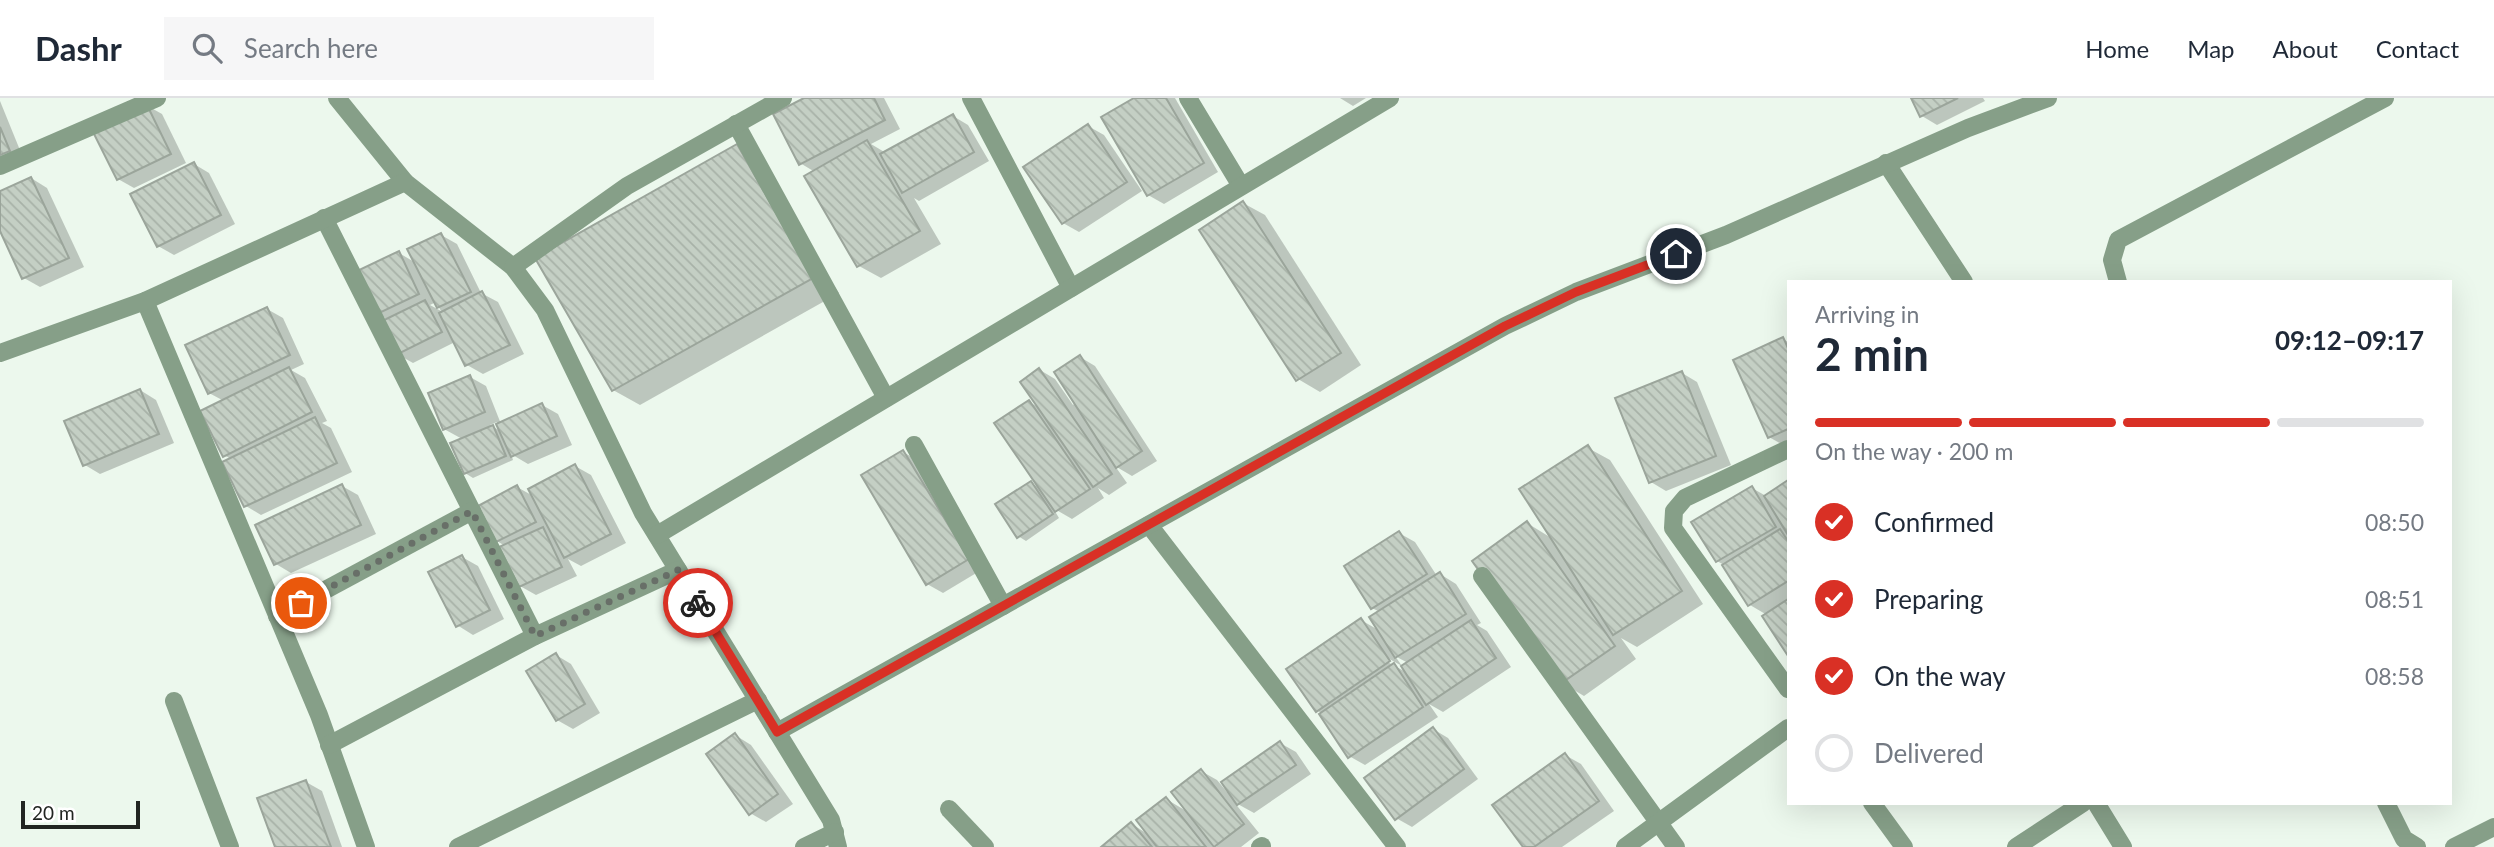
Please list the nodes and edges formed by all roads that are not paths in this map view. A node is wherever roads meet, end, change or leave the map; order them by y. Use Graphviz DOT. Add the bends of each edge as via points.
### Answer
graph roads {
  1 [pos="157,98"];
  2 [pos="337,98"];
  3 [pos="783,98"];
  4 [pos="971,98"];
  5 [pos="1188,98"];
  6 [pos="1390,98"];
  7 [pos="2048,98"];
  8 [pos="2385,98"];
  9 [pos="736,124"];
  10 [pos="1886,163"];
  11 [pos="0,166"];
  12 [pos="405,182"];
  13 [pos="1241,186"];
  14 [pos="324,218"];
  15 [pos="513,267"];
  16 [pos="1963,280"];
  17 [pos="2117,280"];
  18 [pos="1071,288"];
  19 [pos="145,302"];
  20 [pos="0,353"];
  21 [pos="886,398"];
  22 [pos="914,445"];
  23 [pos="1787,449"];
  24 [pos="472,511"];
  25 [pos="1149,525"];
  26 [pos="657,535"];
  27 [pos="678,570"];
  28 [pos="1482,576"];
  29 [pos="1003,606"];
  30 [pos="277,616"];
  31 [pos="535,636"];
  32 [pos="1787,687"];
  33 [pos="758,700"];
  34 [pos="174,701"];
  35 [pos="1787,729"];
  36 [pos="777,732"];
  37 [pos="329,745"];
  38 [pos="1873,805"];
  39 [pos="2080,805"];
  40 [pos="2097,805"];
  41 [pos="2387,805"];
  42 [pos="949,809"];
  43 [pos="1659,822"];
  44 [pos="2494,827"];
  45 [pos="836,840"];
  46 [pos="230,847"];
  47 [pos="366,847"];
  48 [pos="458,847"];
  49 [pos="804,847"];
  50 [pos="985,847"];
  51 [pos="1397,847"];
  52 [pos="1625,847"];
  53 [pos="1675,847"];
  54 [pos="1903,847"];
  55 [pos="2016,847"];
  56 [pos="2123,847"];
  57 [pos="2417,847"];
  58 [pos="2454,847"];
  1 -- 11 [label="street"];
  2 -- 12 [label="street"];
  3 -- 9 [label="street"];
  4 -- 18 [label="street"];
  5 -- 13 [label="street"];
  6 -- 13 [label="street"];
  7 -- 10 [label="street"];
  8 -- 17 [label="street" via="2118,240 2112,260"];
  9 -- 15 [label="street" via="627,186"];
  9 -- 21 [label="street"];
  10 -- 16 [label="street"];
  10 -- 25 [label="street" via="1505,326"];
  12 -- 14 [label="street"];
  12 -- 15 [label="street"];
  13 -- 18 [label="street"];
  14 -- 19 [label="street"];
  14 -- 24 [label="street"];
  15 -- 26 [label="street" via="545,310"];
  18 -- 21 [label="street"];
  19 -- 20 [label="street"];
  19 -- 30 [label="street"];
  21 -- 26 [label="street"];
  22 -- 29 [label="street"];
  23 -- 32 [label="street" via="1685,498 1674,511 1673,528"];
  24 -- 30 [label="street"];
  24 -- 31 [label="street"];
  25 -- 29 [label="street"];
  25 -- 51 [label="street"];
  26 -- 27 [label="street"];
  27 -- 31 [label="street"];
  27 -- 33 [label="street"];
  28 -- 43 [label="street"];
  29 -- 36 [label="street"];
  30 -- 37 [label="street"];
  31 -- 37 [label="street"];
  33 -- 36 [label="street"];
  33 -- 48 [label="street"];
  34 -- 46 [label="street"];
  35 -- 43 [label="street"];
  36 -- 45 [label="street" via="831,820"];
  37 -- 47 [label="street"];
  38 -- 54 [label="street"];
  39 -- 55 [label="street"];
  40 -- 56 [label="street"];
  41 -- 57 [label="street" via="2404,839"];
  42 -- 50 [label="street"];
  43 -- 52 [label="street"];
  43 -- 53 [label="street"];
  44 -- 58 [label="street"];
  45 -- 49 [label="street"];
}
